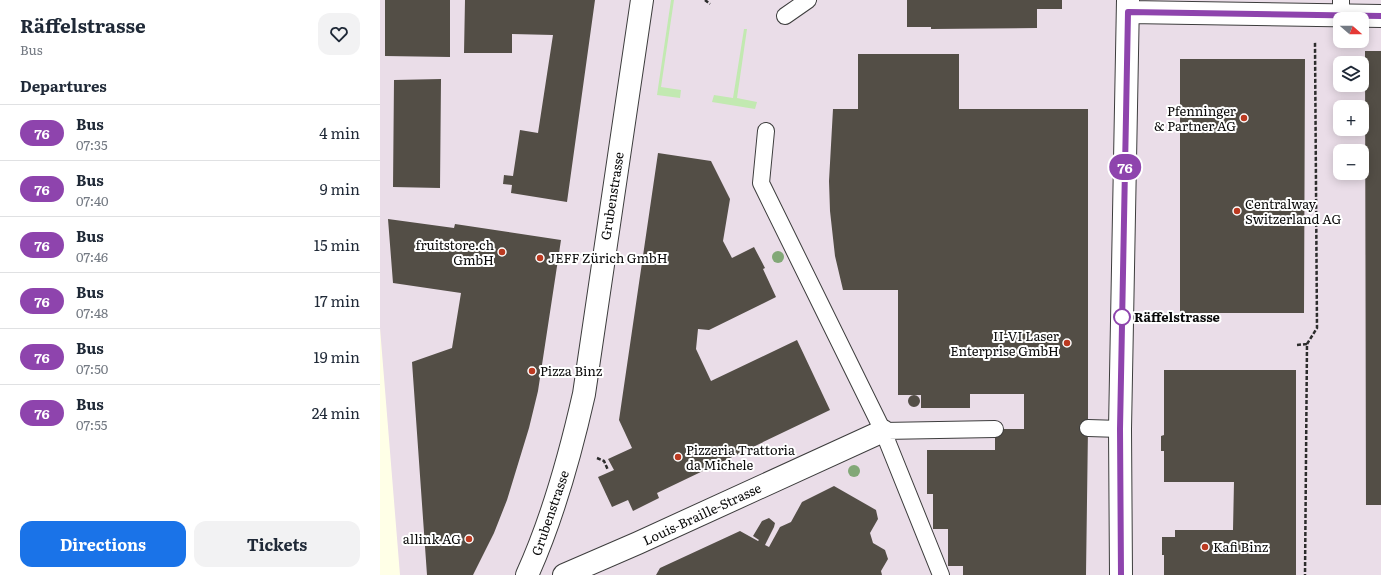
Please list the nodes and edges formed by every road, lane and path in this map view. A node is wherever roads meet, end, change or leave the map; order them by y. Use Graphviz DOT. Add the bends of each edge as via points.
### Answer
graph roads {
  1 [pos="642,0"];
  2 [pos="705,0"];
  3 [pos="808,0"];
  4 [pos="710,4"];
  5 [pos="1128,6"];
  6 [pos="1341,8"];
  7 [pos="785,16"];
  8 [pos="1381,16"];
  9 [pos="1315,42"];
  10 [pos="766,131"];
  11 [pos="1307,344"];
  12 [pos="1297,345"];
  13 [pos="1088,428"];
  14 [pos="995,429"];
  15 [pos="1120,429"];
  16 [pos="883,431"];
  17 [pos="591,456"];
  18 [pos="608,470"];
  19 [pos="529,571"];
  20 [pos="572,573"];
  21 [pos="553,575"];
  22 [pos="941,575"];
  23 [pos="1121,575"];
  24 [pos="1305,575"];
  1 -- 19 [label="street, Grubenstrasse" via="584,394 560,486"];
  2 -- 4 [label="path"];
  3 -- 7 [label="lane"];
  5 -- 6 [label="street"];
  5 -- 15 [label="street"];
  6 -- 8 [label="street"];
  9 -- 11 [label="path" via="1317,328"];
  10 -- 16 [label="lane" via="761,183"];
  11 -- 12 [label="path"];
  11 -- 24 [label="path"];
  13 -- 15 [label="lane"];
  14 -- 16 [label="lane"];
  15 -- 23 [label="street"];
  16 -- 20 [label="street, Louis-Braille-Strasse"];
  16 -- 22 [label="lane"];
  17 -- 18 [label="path" via="604,461"];
  19 -- 21 [label="street"];
}
